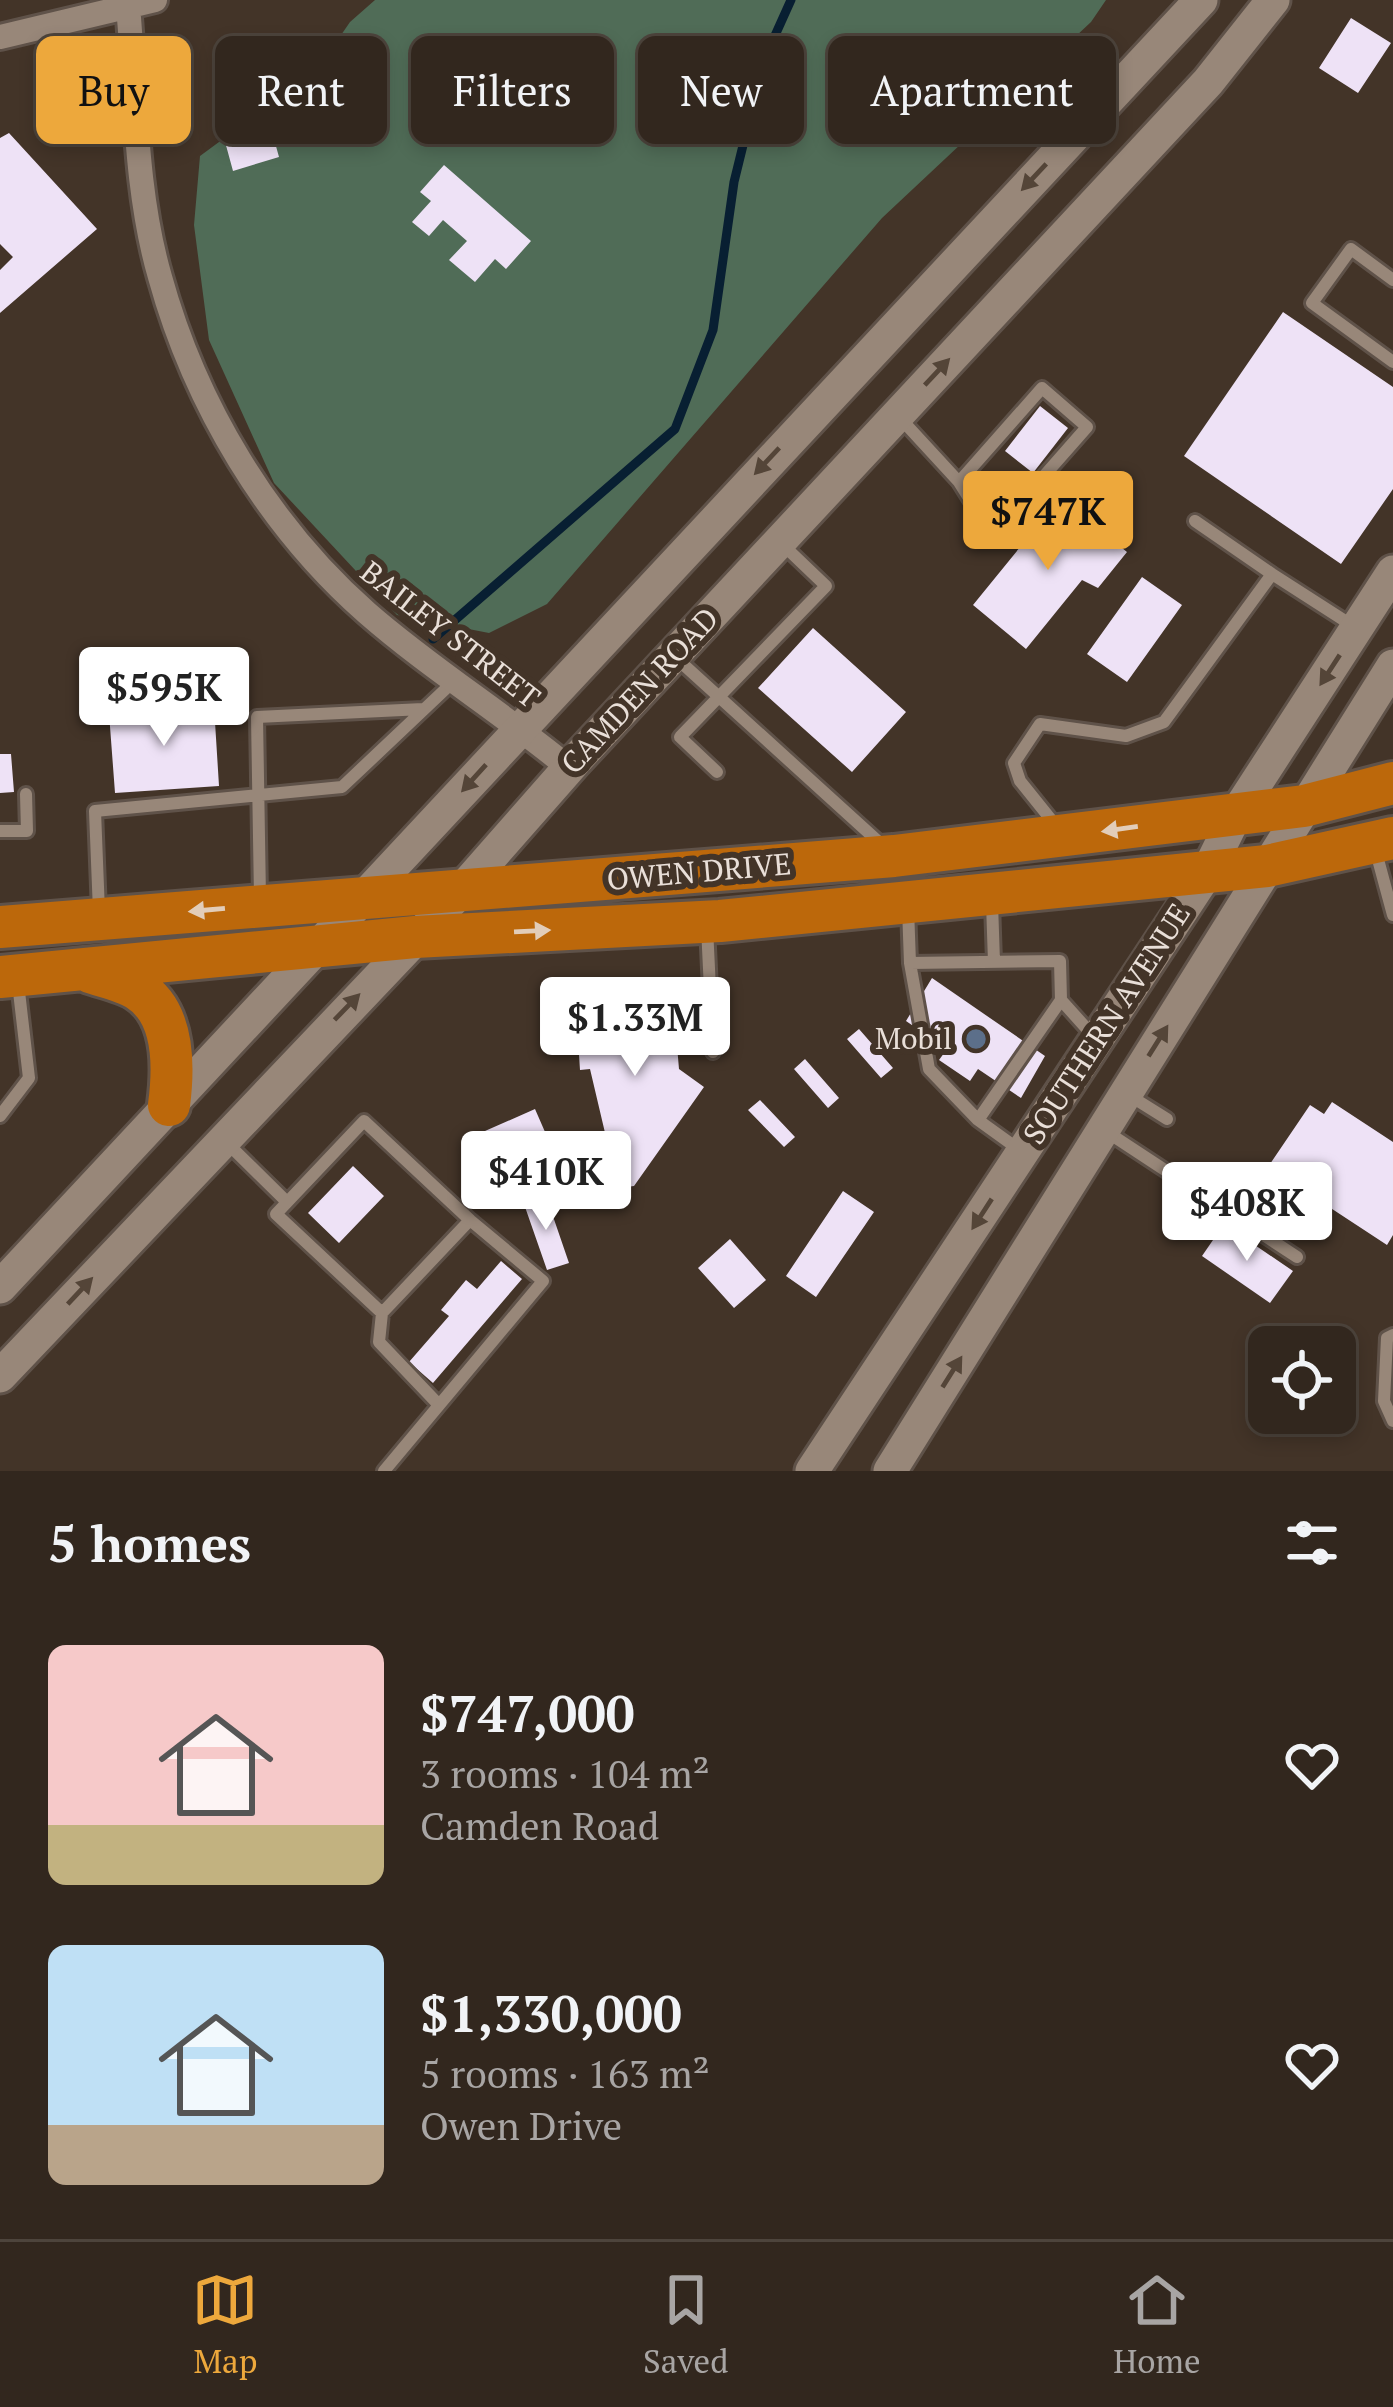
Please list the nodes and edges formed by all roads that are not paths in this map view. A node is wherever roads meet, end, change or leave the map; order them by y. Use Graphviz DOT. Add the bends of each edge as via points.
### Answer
graph roads {
  1 [pos="155,0"];
  2 [pos="1201,0"];
  3 [pos="1273,0"];
  4 [pos="128,6"];
  5 [pos="0,37"];
  6 [pos="1393,280"];
  7 [pos="1393,362"];
  8 [pos="897,415"];
  9 [pos="959,482"];
  10 [pos="1195,521"];
  11 [pos="779,541"];
  12 [pos="1393,572"];
  13 [pos="1271,574"];
  14 [pos="1356,629"];
  15 [pos="673,656"];
  16 [pos="1393,666"];
  17 [pos="454,681"];
  18 [pos="718,697"];
  19 [pos="424,709"];
  20 [pos="520,728"];
  21 [pos="569,767"];
  22 [pos="717,772"];
  23 [pos="1393,783"];
  24 [pos="26,794"];
  25 [pos="258,795"];
  26 [pos="1304,806"];
  27 [pos="1236,814"];
  28 [pos="0,832"];
  29 [pos="1065,837"];
  30 [pos="1383,840"];
  31 [pos="894,856"];
  32 [pos="1267,866"];
  33 [pos="1208,871"];
  34 [pos="992,890"];
  35 [pos="460,892"];
  36 [pos="365,897"];
  37 [pos="908,899"];
  38 [pos="260,905"];
  39 [pos="1393,914"];
  40 [pos="99,919"];
  41 [pos="706,922"];
  42 [pos="0,927"];
  43 [pos="415,937"];
  44 [pos="317,945"];
  45 [pos="994,962"];
  46 [pos="910,963"];
  47 [pos="84,970"];
  48 [pos="9,976"];
  49 [pos="1060,1000"];
  50 [pos="1098,1041"];
  51 [pos="712,1052"];
  52 [pos="1126,1093"];
  53 [pos="169,1105"];
  54 [pos="0,1116"];
  55 [pos="1167,1119"];
  56 [pos="978,1120"];
  57 [pos="1103,1129"];
  58 [pos="223,1139"];
  59 [pos="1023,1152"];
  60 [pos="287,1202"];
  61 [pos="470,1220"];
  62 [pos="1298,1257"];
  63 [pos="0,1287"];
  64 [pos="382,1313"];
  65 [pos="1393,1335"];
  66 [pos="0,1376"];
  67 [pos="440,1405"];
  68 [pos="1393,1421"];
  69 [pos="384,1471"];
  70 [pos="812,1471"];
  71 [pos="890,1471"];
  1 -- 4 [label="street"];
  2 -- 20 [label="street, CAMDEN ROAD, one-way"];
  8 -- 3 [label="street, CAMDEN ROAD, one-way" via="1208,82"];
  4 -- 5 [label="street"];
  4 -- 17 [label="street, BAILEY STREET" via="159,275 227,441 309,553 367,613"];
  6 -- 7 [label="lane" via="1351,249 1312,303"];
  8 -- 9 [label="lane"];
  8 -- 11 [label="street, CAMDEN ROAD"];
  9 -- 9 [label="lane" via="992,535 1088,427 1042,388"];
  10 -- 13 [label="lane"];
  11 -- 15 [label="street, CAMDEN ROAD"];
  11 -- 18 [label="lane" via="826,586"];
  12 -- 14 [label="street, SOUTHERN AVENUE"];
  13 -- 14 [label="lane"];
  13 -- 29 [label="lane" via="1164,722 1126,736 1040,724 1025,741 1014,763 1020,781"];
  14 -- 27 [label="street, SOUTHERN AVENUE, one-way"];
  15 -- 18 [label="lane"];
  15 -- 21 [label="street, CAMDEN ROAD"];
  16 -- 26 [label="street, SOUTHERN AVENUE"];
  17 -- 19 [label="lane"];
  17 -- 20 [label="street, BAILEY STREET"];
  18 -- 22 [label="lane" via="680,737"];
  18 -- 31 [label="lane"];
  19 -- 25 [label="lane" via="342,787"];
  19 -- 25 [label="lane" via="257,717"];
  20 -- 21 [label="street, BAILEY STREET"];
  20 -- 36 [label="street, CAMDEN ROAD, one-way"];
  21 -- 35 [label="street, CAMDEN ROAD"];
  23 -- 26 [label="highway, OWEN DRIVE"];
  24 -- 28 [label="lane" via="27,831"];
  25 -- 38 [label="lane"];
  25 -- 40 [label="lane" via="95,811"];
  26 -- 27 [label="highway, OWEN DRIVE"];
  26 -- 32 [label="street, SOUTHERN AVENUE"];
  27 -- 29 [label="highway, OWEN DRIVE, one-way"];
  27 -- 33 [label="street, SOUTHERN AVENUE"];
  29 -- 31 [label="highway, OWEN DRIVE"];
  30 -- 32 [label="highway, OWEN DRIVE"];
  30 -- 39 [label="lane"];
  31 -- 35 [label="highway, OWEN DRIVE"];
  32 -- 33 [label="highway, OWEN DRIVE"];
  52 -- 32 [label="street, SOUTHERN AVENUE, one-way"];
  33 -- 34 [label="highway, OWEN DRIVE"];
  33 -- 50 [label="street, SOUTHERN AVENUE"];
  34 -- 37 [label="highway, OWEN DRIVE"];
  34 -- 45 [label="lane"];
  35 -- 36 [label="highway, OWEN DRIVE"];
  35 -- 43 [label="street, CAMDEN ROAD"];
  36 -- 38 [label="highway, OWEN DRIVE"];
  36 -- 44 [label="street, CAMDEN ROAD"];
  37 -- 41 [label="highway, OWEN DRIVE"];
  37 -- 46 [label="lane"];
  38 -- 40 [label="highway, OWEN DRIVE, one-way"];
  40 -- 42 [label="highway, OWEN DRIVE"];
  43 -- 41 [label="highway, OWEN DRIVE, one-way"];
  41 -- 51 [label="lane"];
  43 -- 44 [label="highway, OWEN DRIVE"];
  58 -- 43 [label="street, CAMDEN ROAD, one-way"];
  44 -- 47 [label="highway, OWEN DRIVE"];
  44 -- 53 [label="street, CAMDEN ROAD"];
  45 -- 46 [label="lane"];
  45 -- 49 [label="lane" via="1060,961"];
  46 -- 56 [label="lane" via="929,1069"];
  47 -- 48 [label="highway, OWEN DRIVE"];
  47 -- 53 [label="highway" via="139,989 163,1021 174,1065"];
  48 -- 54 [label="lane" via="29,1078"];
  49 -- 50 [label="lane"];
  49 -- 56 [label="lane"];
  50 -- 59 [label="street, SOUTHERN AVENUE"];
  52 -- 55 [label="lane"];
  52 -- 57 [label="street, SOUTHERN AVENUE"];
  53 -- 63 [label="street, CAMDEN ROAD"];
  56 -- 59 [label="lane"];
  57 -- 62 [label="lane"];
  71 -- 57 [label="street, SOUTHERN AVENUE, one-way"];
  58 -- 60 [label="lane"];
  66 -- 58 [label="street, CAMDEN ROAD, one-way"];
  59 -- 70 [label="street, SOUTHERN AVENUE, one-way"];
  60 -- 61 [label="lane" via="364,1121"];
  60 -- 64 [label="lane" via="276,1214"];
  61 -- 64 [label="lane"];
  61 -- 67 [label="lane" via="542,1281"];
  64 -- 67 [label="lane" via="379,1342"];
  65 -- 68 [label="lane" via="1384,1401"];
  67 -- 69 [label="lane"];
}
